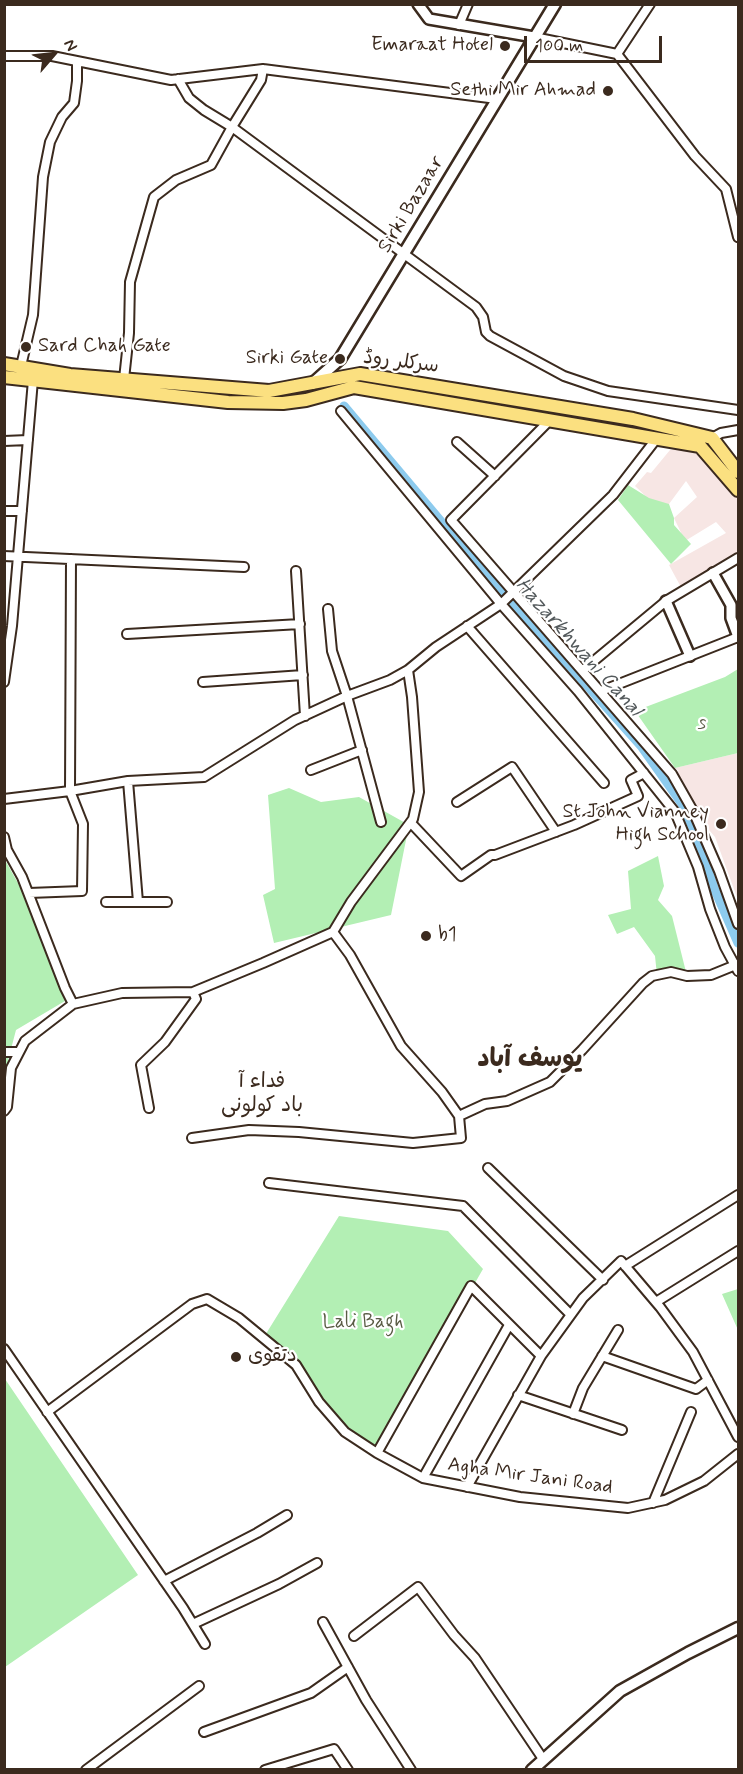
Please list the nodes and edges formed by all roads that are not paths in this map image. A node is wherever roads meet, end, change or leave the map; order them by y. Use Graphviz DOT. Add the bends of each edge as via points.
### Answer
graph roads {
  1 [pos="418,4"];
  2 [pos="468,4"];
  3 [pos="555,4"];
  4 [pos="650,4"];
  5 [pos="459,25"];
  6 [pos="534,37"];
  7 [pos="617,54"];
  8 [pos="4,56"];
  9 [pos="77,62"];
  10 [pos="263,69"];
  11 [pos="178,80"];
  12 [pos="497,99"];
  13 [pos="232,127"];
  14 [pos="734,198"];
  15 [pos="738,237"];
  16 [pos="404,253"];
  17 [pos="4,364"];
  18 [pos="21,366"];
  19 [pos="4,377"];
  20 [pos="124,379"];
  21 [pos="33,380"];
  22 [pos="353,382"];
  23 [pos="312,384"];
  24 [pos="230,387"];
  25 [pos="318,397"];
  26 [pos="228,402"];
  27 [pos="738,410"];
  28 [pos="341,411"];
  29 [pos="550,420"];
  30 [pos="738,430"];
  31 [pos="657,438"];
  32 [pos="712,438"];
  33 [pos="28,440"];
  34 [pos="4,441"];
  35 [pos="457,442"];
  36 [pos="700,446"];
  37 [pos="738,472"];
  38 [pos="495,476"];
  39 [pos="738,490"];
  40 [pos="4,511"];
  41 [pos="22,511"];
  42 [pos="4,556"];
  43 [pos="18,557"];
  44 [pos="738,558"];
  45 [pos="71,559"];
  46 [pos="244,567"];
  47 [pos="296,571"];
  48 [pos="713,573"];
  49 [pos="513,592"];
  50 [pos="666,601"];
  51 [pos="501,604"];
  52 [pos="328,609"];
  53 [pos="300,624"];
  54 [pos="468,626"];
  55 [pos="127,634"];
  56 [pos="738,637"];
  57 [pos="690,656"];
  58 [pos="583,669"];
  59 [pos="408,670"];
  60 [pos="303,675"];
  61 [pos="4,682"];
  62 [pos="203,682"];
  63 [pos="601,692"];
  64 [pos="347,696"];
  65 [pos="305,716"];
  66 [pos="362,750"];
  67 [pos="310,770"];
  68 [pos="644,773"];
  69 [pos="128,781"];
  70 [pos="604,783"];
  71 [pos="70,791"];
  72 [pos="4,799"];
  73 [pos="457,802"];
  74 [pos="381,822"];
  75 [pos="411,823"];
  76 [pos="556,832"];
  77 [pos="4,837"];
  78 [pos="6,850"];
  79 [pos="29,893"];
  80 [pos="106,902"];
  81 [pos="138,902"];
  82 [pos="167,902"];
  83 [pos="738,924"];
  84 [pos="333,932"];
  85 [pos="737,967"];
  86 [pos="193,992"];
  87 [pos="73,1004"];
  88 [pos="4,1052"];
  89 [pos="19,1052"];
  90 [pos="149,1108"];
  91 [pos="4,1112"];
  92 [pos="459,1116"];
  93 [pos="192,1138"];
  94 [pos="488,1168"];
  95 [pos="269,1183"];
  96 [pos="738,1195"];
  97 [pos="738,1251"];
  98 [pos="625,1266"];
  99 [pos="603,1280"];
  100 [pos="656,1302"];
  101 [pos="570,1314"];
  102 [pos="509,1325"];
  103 [pos="618,1330"];
  104 [pos="4,1349"];
  105 [pos="541,1356"];
  106 [pos="602,1356"];
  107 [pos="708,1380"];
  108 [pos="518,1395"];
  109 [pos="47,1412"];
  110 [pos="691,1412"];
  111 [pos="573,1414"];
  112 [pos="622,1430"];
  113 [pos="738,1437"];
  114 [pos="377,1453"];
  115 [pos="738,1454"];
  116 [pos="423,1478"];
  117 [pos="467,1487"];
  118 [pos="653,1503"];
  119 [pos="287,1515"];
  120 [pos="317,1563"];
  121 [pos="164,1581"];
  122 [pos="322,1622"];
  123 [pos="193,1624"];
  124 [pos="738,1628"];
  125 [pos="354,1636"];
  126 [pos="205,1644"];
  127 [pos="348,1667"];
  128 [pos="199,1686"];
  129 [pos="204,1732"];
  130 [pos="543,1759"];
  131 [pos="86,1770"];
  132 [pos="265,1770"];
  133 [pos="348,1770"];
  134 [pos="411,1770"];
  135 [pos="531,1770"];
  1 -- 5 [label="street" via="429,19"];
  2 -- 5 [label="street"];
  3 -- 6 [label="main road, Sirki Bazaar"];
  4 -- 7 [label="street"];
  5 -- 6 [label="street"];
  6 -- 7 [label="street"];
  6 -- 12 [label="main road, Sirki Bazaar"];
  7 -- 14 [label="street" via="695,156"];
  8 -- 9 [label="street" via="52,56"];
  9 -- 11 [label="street"];
  9 -- 18 [label="street" via="74,103 50,142 46,162 33,315"];
  10 -- 11 [label="street"];
  10 -- 12 [label="street"];
  10 -- 13 [label="street" via="261,80"];
  11 -- 13 [label="street" via="189,98"];
  12 -- 16 [label="main road, Sirki Bazaar"];
  13 -- 16 [label="street"];
  13 -- 20 [label="street" via="211,165 176,180 154,197 130,282"];
  14 -- 15 [label="street"];
  16 -- 23 [label="main road, Sirki Bazaar" via="340,359"];
  16 -- 27 [label="street" via="476,307 490,336 564,376 608,391"];
  17 -- 18 [label="main road, سرکلر روڈ"];
  18 -- 20 [label="main road, سرکلر روڈ"];
  19 -- 21 [label="main road"];
  20 -- 24 [label="main road, سرکلر روڈ"];
  21 -- 26 [label="main road"];
  21 -- 33 [label="street"];
  22 -- 23 [label="main road, سرکلر روڈ"];
  22 -- 25 [label="main road"];
  22 -- 29 [label="main road" via="471,409"];
  22 -- 32 [label="main road, سرکلر روڈ" via="360,374 633,419"];
  23 -- 24 [label="main road, سرکلر روڈ" via="269,391"];
  23 -- 25 [label="main road"];
  24 -- 26 [label="main road"];
  25 -- 26 [label="main road" via="283,403"];
  28 -- 51 [label="street"];
  29 -- 31 [label="main road"];
  29 -- 38 [label="street"];
  30 -- 32 [label="street"];
  31 -- 36 [label="main road"];
  31 -- 49 [label="street" via="614,495"];
  32 -- 36 [label="main road"];
  32 -- 37 [label="main road"];
  33 -- 34 [label="street"];
  33 -- 41 [label="street"];
  35 -- 38 [label="street"];
  36 -- 39 [label="main road"];
  38 -- 49 [label="street" via="451,520"];
  40 -- 41 [label="street"];
  41 -- 43 [label="street"];
  42 -- 43 [label="street"];
  43 -- 45 [label="street"];
  43 -- 61 [label="street"];
  44 -- 48 [label="street"];
  45 -- 46 [label="street"];
  45 -- 71 [label="street"];
  47 -- 53 [label="street"];
  48 -- 50 [label="street"];
  48 -- 56 [label="street" via="731,606"];
  49 -- 51 [label="street"];
  49 -- 58 [label="street"];
  50 -- 57 [label="street"];
  50 -- 58 [label="street"];
  51 -- 54 [label="street"];
  51 -- 68 [label="street"];
  52 -- 64 [label="street" via="332,651"];
  53 -- 55 [label="street"];
  53 -- 60 [label="street"];
  54 -- 59 [label="street"];
  54 -- 70 [label="street"];
  56 -- 57 [label="street"];
  57 -- 63 [label="street"];
  58 -- 63 [label="street"];
  59 -- 64 [label="street"];
  59 -- 75 [label="street" via="419,792"];
  60 -- 62 [label="street"];
  60 -- 65 [label="street"];
  63 -- 83 [label="street" via="672,774 693,811"];
  64 -- 65 [label="street"];
  64 -- 66 [label="street"];
  65 -- 69 [label="street" via="204,777"];
  66 -- 67 [label="street"];
  66 -- 74 [label="street"];
  68 -- 76 [label="street" via="631,780 638,796"];
  68 -- 85 [label="street" via="675,812 714,919"];
  69 -- 71 [label="street"];
  69 -- 81 [label="street"];
  71 -- 72 [label="street"];
  71 -- 79 [label="street" via="83,824 82,891"];
  73 -- 76 [label="street" via="512,767"];
  75 -- 76 [label="street" via="461,876 491,855"];
  75 -- 84 [label="street"];
  77 -- 78 [label="street"];
  78 -- 79 [label="street"];
  79 -- 87 [label="street"];
  80 -- 81 [label="street"];
  81 -- 82 [label="street"];
  84 -- 86 [label="street"];
  84 -- 92 [label="street" via="401,1046"];
  85 -- 92 [label="street" via="711,975 671,972 652,976 550,1082"];
  86 -- 87 [label="street" via="122,993"];
  86 -- 90 [label="street" via="196,999 165,1042 141,1065"];
  87 -- 89 [label="street" via="25,1041"];
  88 -- 89 [label="street"];
  89 -- 91 [label="street" via="11,1068"];
  92 -- 93 [label="street" via="461,1138 413,1143 249,1130"];
  94 -- 99 [label="street"];
  95 -- 101 [label="street" via="463,1206"];
  96 -- 98 [label="street"];
  97 -- 100 [label="street"];
  98 -- 99 [label="street" via="621,1261"];
  98 -- 100 [label="street"];
  99 -- 101 [label="street"];
  100 -- 107 [label="street" via="693,1352"];
  101 -- 105 [label="street"];
  102 -- 105 [label="street"];
  102 -- 114 [label="street" via="471,1286"];
  102 -- 116 [label="street"];
  103 -- 106 [label="street"];
  104 -- 109 [label="street"];
  105 -- 108 [label="street"];
  106 -- 107 [label="street" via="696,1389"];
  106 -- 111 [label="street"];
  107 -- 113 [label="street"];
  108 -- 111 [label="street"];
  108 -- 117 [label="street"];
  109 -- 114 [label="street, Agha Mir Jani Road" via="192,1304 207,1299 239,1318 296,1365 345,1432"];
  109 -- 121 [label="street"];
  110 -- 118 [label="street"];
  111 -- 112 [label="street"];
  114 -- 116 [label="street, Agha Mir Jani Road"];
  115 -- 118 [label="street, Agha Mir Jani Road" via="704,1481"];
  116 -- 117 [label="street, Agha Mir Jani Road"];
  117 -- 118 [label="street, Agha Mir Jani Road" via="519,1497 628,1508"];
  119 -- 121 [label="street"];
  120 -- 123 [label="street"];
  121 -- 123 [label="street"];
  122 -- 127 [label="street"];
  123 -- 126 [label="street"];
  124 -- 130 [label="main road" via="620,1691"];
  125 -- 130 [label="street" via="418,1587 475,1658"];
  127 -- 129 [label="street" via="311,1693"];
  127 -- 134 [label="street"];
  128 -- 131 [label="street"];
  130 -- 135 [label="main road"];
  132 -- 133 [label="street" via="334,1749"];
}
